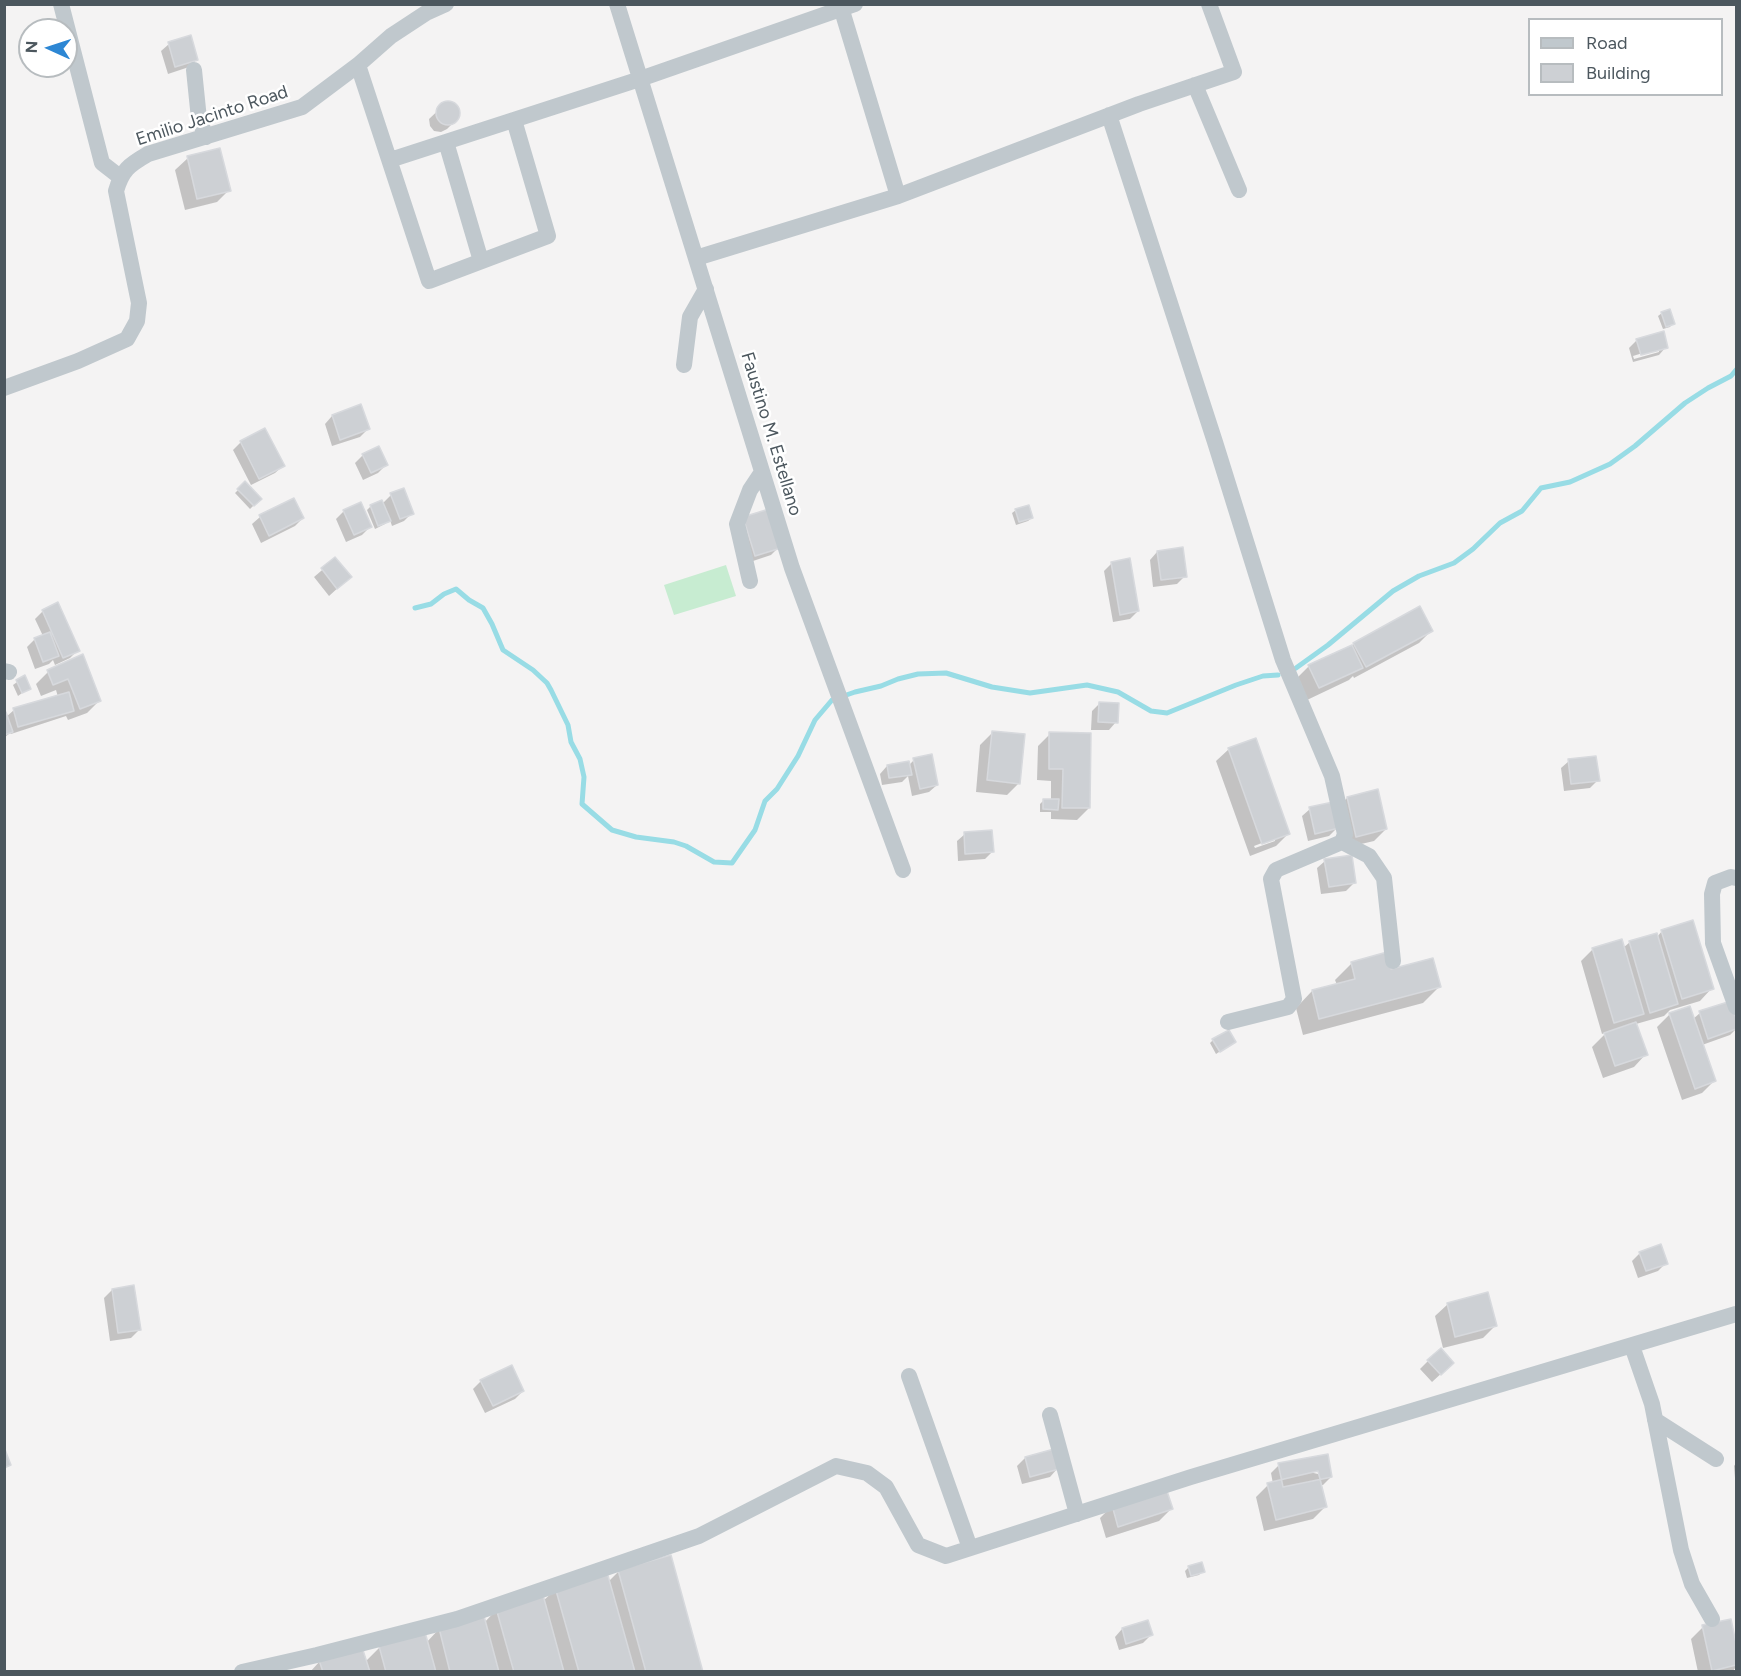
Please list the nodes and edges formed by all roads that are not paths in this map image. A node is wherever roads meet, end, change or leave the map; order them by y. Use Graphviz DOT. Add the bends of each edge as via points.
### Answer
graph roads {
  1 [pos="62,4"];
  2 [pos="446,4"];
  3 [pos="617,4"];
  4 [pos="1209,4"];
  5 [pos="846,6"];
  6 [pos="425,9"];
  7 [pos="358,64"];
  8 [pos="194,70"];
  9 [pos="640,79"];
  10 [pos="1195,85"];
  11 [pos="1109,115"];
  12 [pos="514,120"];
  13 [pos="206,137"];
  14 [pos="446,142"];
  15 [pos="390,160"];
  16 [pos="120,177"];
  17 [pos="1239,190"];
  18 [pos="898,196"];
  19 [pos="696,258"];
  20 [pos="481,261"];
  21 [pos="706,289"];
  22 [pos="684,365"];
  23 [pos="4,388"];
  24 [pos="762,472"];
  25 [pos="750,581"];
  26 [pos="1342,842"];
  27 [pos="903,870"];
  28 [pos="1737,878"];
  29 [pos="1393,961"];
  30 [pos="1737,1007"];
  31 [pos="1228,1022"];
  32 [pos="1737,1314"];
  33 [pos="1632,1346"];
  34 [pos="909,1376"];
  35 [pos="1050,1415"];
  36 [pos="1655,1420"];
  37 [pos="1716,1459"];
  38 [pos="1077,1514"];
  39 [pos="970,1548"];
  40 [pos="1712,1619"];
  41 [pos="242,1671"];
  1 -- 16 [label="street" via="102,163"];
  2 -- 6 [label="street, Emilio Jacinto Road"];
  3 -- 9 [label="street, Faustino M. Estellano"];
  4 -- 10 [label="street" via="1234,72"];
  5 -- 9 [label="street"];
  5 -- 18 [label="street"];
  6 -- 7 [label="street, Emilio Jacinto Road"];
  7 -- 13 [label="street, Emilio Jacinto Road" via="302,107"];
  7 -- 15 [label="street"];
  8 -- 13 [label="street" via="199,119"];
  9 -- 12 [label="street"];
  9 -- 19 [label="street, Faustino M. Estellano"];
  10 -- 11 [label="street"];
  10 -- 17 [label="street"];
  11 -- 18 [label="street"];
  11 -- 26 [label="street" via="1283,660 1332,776 1346,834"];
  12 -- 14 [label="street"];
  12 -- 20 [label="street" via="548,236"];
  13 -- 16 [label="street, Emilio Jacinto Road" via="148,154 132,163"];
  14 -- 15 [label="street"];
  14 -- 20 [label="street"];
  15 -- 20 [label="street" via="429,281"];
  16 -- 23 [label="street" via="116,191 139,303 133,330 127,339"];
  18 -- 19 [label="street"];
  19 -- 21 [label="street, Faustino M. Estellano"];
  21 -- 22 [label="street" via="690,317"];
  21 -- 24 [label="street, Faustino M. Estellano"];
  24 -- 25 [label="street" via="750,490 737,524"];
  24 -- 27 [label="street, Faustino M. Estellano" via="792,568"];
  26 -- 29 [label="street" via="1369,856 1384,878"];
  26 -- 31 [label="street" via="1276,870 1271,879 1294,999 1288,1006"];
  28 -- 30 [label="street" via="1715,884 1712,894 1713,943"];
  32 -- 33 [label="street"];
  33 -- 36 [label="street"];
  33 -- 38 [label="street"];
  34 -- 39 [label="street"];
  35 -- 38 [label="street"];
  36 -- 37 [label="street"];
  36 -- 40 [label="street" via="1681,1550 1692,1584"];
  38 -- 39 [label="street"];
  39 -- 41 [label="street" via="946,1556 918,1545 886,1487 867,1473 836,1466 699,1536 457,1619"];
}
